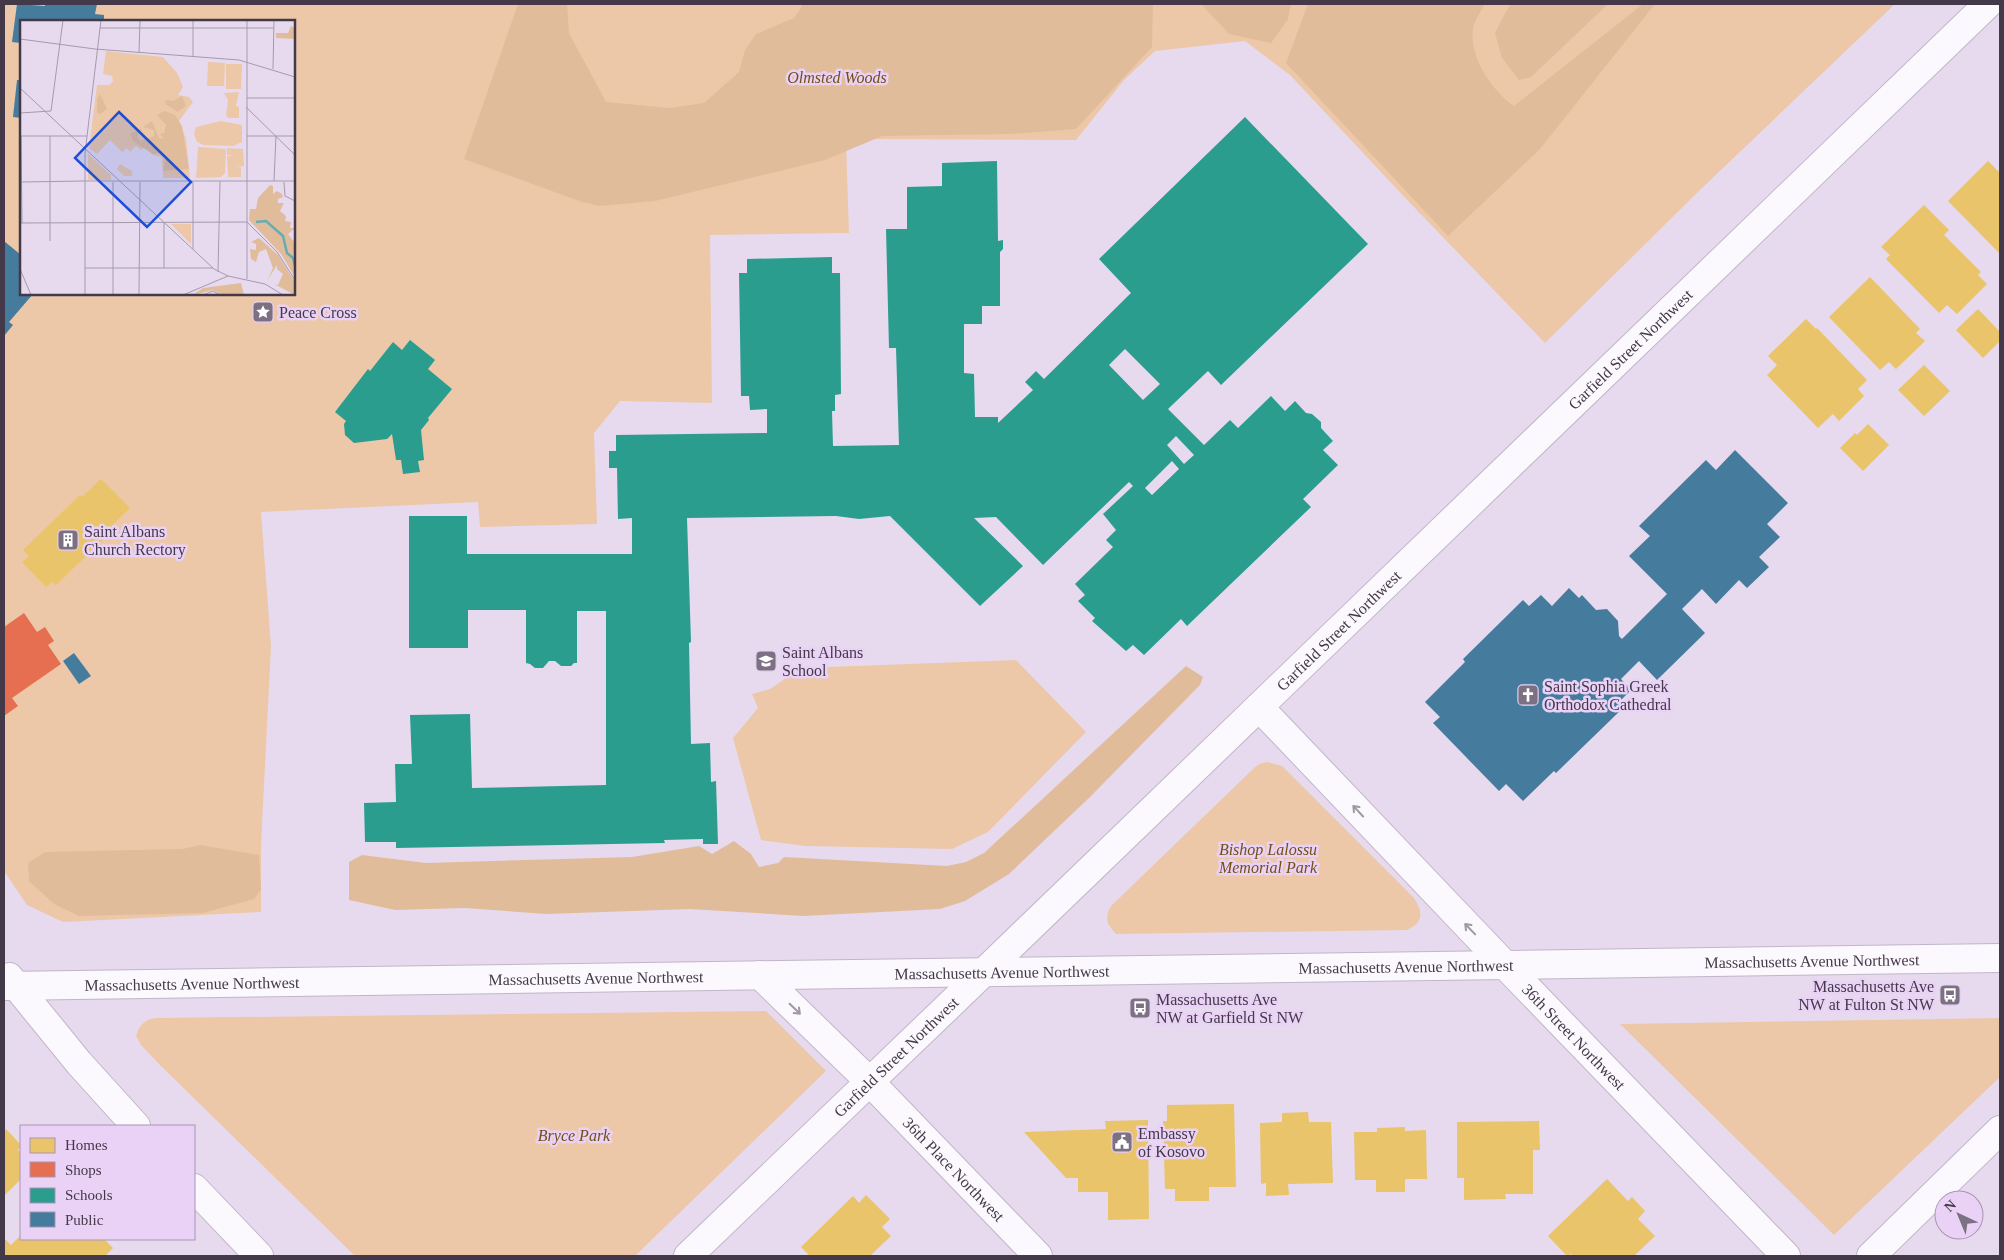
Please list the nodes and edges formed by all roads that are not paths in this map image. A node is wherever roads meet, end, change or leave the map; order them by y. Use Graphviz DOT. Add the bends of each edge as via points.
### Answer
graph roads {
  1 [pos="1988,4"];
  2 [pos="1259,707"];
  3 [pos="2000,958"];
  4 [pos="1504,964"];
  5 [pos="985,971"];
  6 [pos="760,975"];
  7 [pos="8,981"];
  8 [pos="870,1082"];
  9 [pos="135,1125"];
  10 [pos="2000,1130"];
  11 [pos="195,1189"];
  12 [pos="260,1256"];
  13 [pos="688,1256"];
  14 [pos="1038,1256"];
  15 [pos="1786,1256"];
  16 [pos="1871,1256"];
  1 -- 2 [label="main road, Garfield Street Northwest"];
  4 -- 2 [label="main road, 36th Street Northwest, one-way"];
  2 -- 5 [label="main road, Garfield Street Northwest"];
  3 -- 4 [label="main road, Massachusetts Avenue Northwest"];
  4 -- 5 [label="main road, Massachusetts Avenue Northwest"];
  4 -- 15 [label="main road, 36th Street Northwest"];
  5 -- 6 [label="main road, Massachusetts Avenue Northwest"];
  5 -- 8 [label="main road, Garfield Street Northwest"];
  6 -- 7 [label="main road, Massachusetts Avenue Northwest"];
  6 -- 8 [label="main road, 36th Place Northwest, one-way"];
  7 -- 9 [label="main road"];
  8 -- 13 [label="main road, Garfield Street Northwest"];
  8 -- 14 [label="main road, 36th Place Northwest"];
  10 -- 16 [label="main road"];
  11 -- 12 [label="main road"];
}
